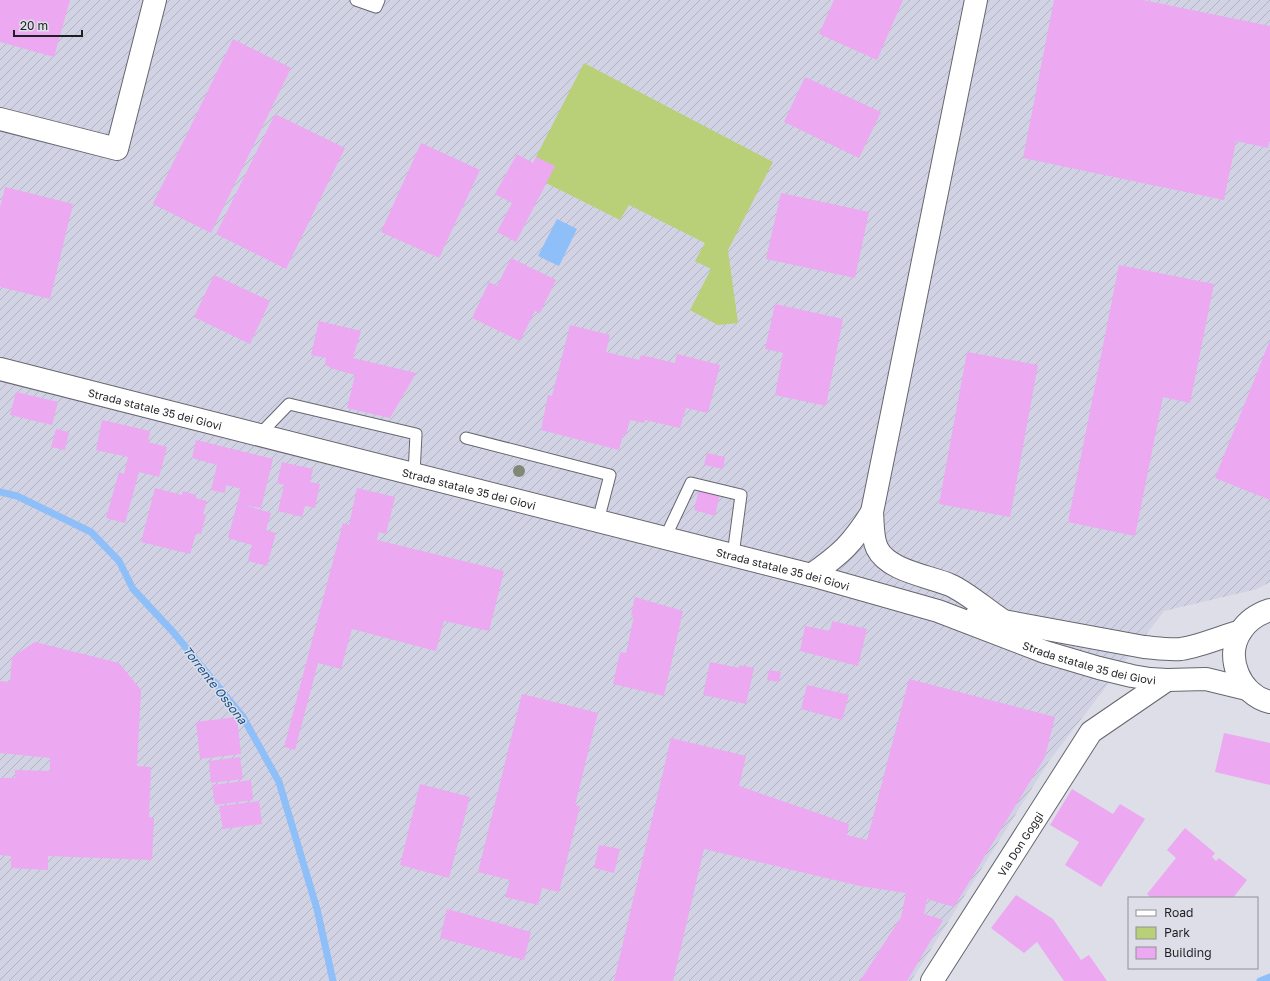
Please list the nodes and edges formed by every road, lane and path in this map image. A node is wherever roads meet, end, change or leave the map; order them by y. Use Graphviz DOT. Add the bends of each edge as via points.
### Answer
graph roads {
  1 [pos="155,0"];
  2 [pos="356,0"];
  3 [pos="379,0"];
  4 [pos="976,0"];
  5 [pos="0,119"];
  6 [pos="0,369"];
  7 [pos="259,435"];
  8 [pos="466,438"];
  9 [pos="414,474"];
  10 [pos="872,512"];
  11 [pos="598,521"];
  12 [pos="665,538"];
  13 [pos="733,555"];
  14 [pos="811,575"];
  15 [pos="938,610"];
  16 [pos="1270,610"];
  17 [pos="1002,620"];
  18 [pos="1241,631"];
  19 [pos="1179,649"];
  20 [pos="1132,676"];
  21 [pos="1167,680"];
  22 [pos="1247,689"];
  23 [pos="1270,702"];
  24 [pos="1115,714"];
  25 [pos="932,981"];
  1 -- 5 [label="main road" via="117,149"];
  2 -- 3 [label="lane" via="376,7"];
  4 -- 10 [label="main road"];
  6 -- 7 [label="main road, Strada statale 35 dei Giovi"];
  7 -- 9 [label="main road, Strada statale 35 dei Giovi"];
  7 -- 9 [label="lane" via="289,404 416,434"];
  8 -- 11 [label="lane" via="610,475"];
  9 -- 11 [label="main road, Strada statale 35 dei Giovi"];
  10 -- 14 [label="main road" via="847,548"];
  10 -- 17 [label="main road" via="873,537 883,557 904,570 951,586"];
  11 -- 12 [label="main road, Strada statale 35 dei Giovi"];
  12 -- 13 [label="main road, Strada statale 35 dei Giovi"];
  12 -- 13 [label="lane" via="690,483 741,495"];
  13 -- 14 [label="main road, Strada statale 35 dei Giovi"];
  14 -- 15 [label="main road, Strada statale 35 dei Giovi"];
  15 -- 17 [label="main road, Strada statale 35 dei Giovi"];
  15 -- 20 [label="main road, Strada statale 35 dei Giovi" via="1045,652"];
  16 -- 18 [label="main road" via="1258,614"];
  17 -- 19 [label="main road, Strada statale 35 dei Giovi" via="1144,647"];
  18 -- 19 [label="main road, Strada statale 35 dei Giovi"];
  18 -- 22 [label="main road" via="1236,643 1235,667"];
  19 -- 20 [label="main road"];
  20 -- 21 [label="main road, Strada statale 35 dei Giovi"];
  20 -- 24 [label="main road, Via Don Goggi"];
  21 -- 22 [label="main road, Strada statale 35 dei Giovi" via="1206,679"];
  21 -- 24 [label="main road, Via Don Goggi"];
  22 -- 23 [label="main road" via="1257,697"];
  24 -- 25 [label="main road, Via Don Goggi" via="1091,732"];
}
